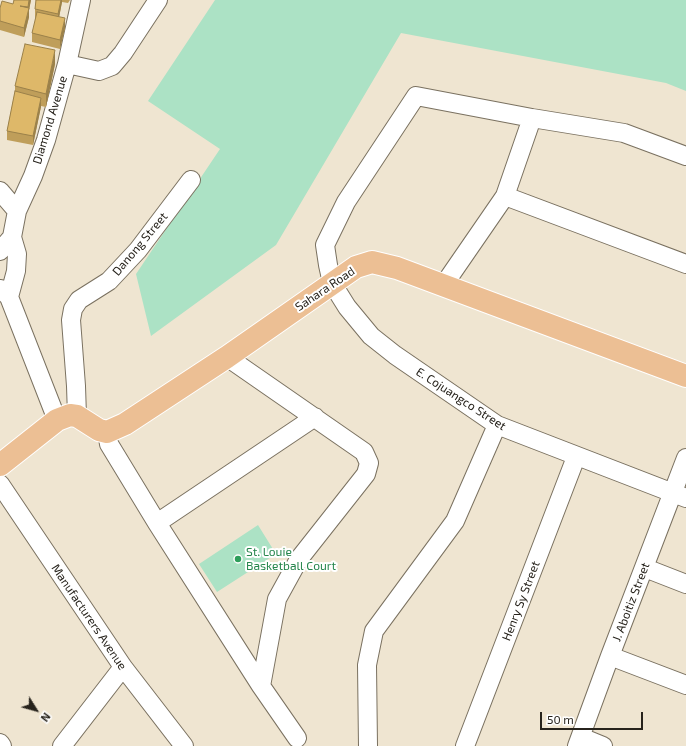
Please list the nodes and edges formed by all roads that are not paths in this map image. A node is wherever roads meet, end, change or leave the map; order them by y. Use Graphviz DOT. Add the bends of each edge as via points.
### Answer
graph roads {
  1 [pos="81,0"];
  2 [pos="158,0"];
  3 [pos="67,64"];
  4 [pos="532,118"];
  5 [pos="686,156"];
  6 [pos="191,180"];
  7 [pos="0,191"];
  8 [pos="505,196"];
  9 [pos="17,211"];
  10 [pos="12,237"];
  11 [pos="0,251"];
  12 [pos="686,264"];
  13 [pos="332,284"];
  14 [pos="444,286"];
  15 [pos="4,293"];
  16 [pos="227,357"];
  17 [pos="686,376"];
  18 [pos="67,418"];
  19 [pos="315,418"];
  20 [pos="497,426"];
  21 [pos="107,432"];
  22 [pos="576,457"];
  23 [pos="686,458"];
  24 [pos="0,466"];
  25 [pos="0,484"];
  26 [pos="680,495"];
  27 [pos="157,524"];
  28 [pos="645,568"];
  29 [pos="686,584"];
  30 [pos="610,656"];
  31 [pos="123,667"];
  32 [pos="686,685"];
  33 [pos="261,686"];
  34 [pos="297,738"];
  35 [pos="579,742"];
  36 [pos="0,743"];
  37 [pos="2,746"];
  38 [pos="62,746"];
  39 [pos="184,746"];
  40 [pos="368,746"];
  41 [pos="465,746"];
  42 [pos="603,746"];
  1 -- 3 [label="street, Diamond Avenue"];
  2 -- 3 [label="street" via="112,66 99,71"];
  3 -- 9 [label="street, Diamond Avenue" via="46,140"];
  4 -- 5 [label="street" via="624,133"];
  4 -- 8 [label="street"];
  4 -- 13 [label="street" via="416,96 346,202 325,245"];
  6 -- 18 [label="street, Danong Street" via="138,250 109,281 79,300 73,309 70,320 76,386"];
  7 -- 9 [label="street"];
  8 -- 12 [label="street"];
  8 -- 14 [label="street"];
  9 -- 10 [label="street, Diamond Avenue"];
  10 -- 11 [label="street, Diamond Avenue"];
  10 -- 15 [label="street, Diamond Avenue" via="17,254 16,271"];
  13 -- 14 [label="main road, Sahara Road" via="356,267 372,262 397,268"];
  13 -- 16 [label="main road, Sahara Road"];
  13 -- 20 [label="street, E. Cojuangco Street" via="371,336 395,356"];
  14 -- 17 [label="main road, Sahara Road"];
  15 -- 18 [label="street, Diamond Avenue"];
  16 -- 19 [label="street"];
  16 -- 21 [label="main road, Sahara Road" via="125,424"];
  18 -- 21 [label="main road"];
  18 -- 24 [label="main road"];
  19 -- 27 [label="street"];
  19 -- 33 [label="street" via="364,452 369,463 366,474 299,559 277,599"];
  20 -- 22 [label="street, E. Cojuangco Street"];
  20 -- 40 [label="street" via="455,521 374,631 367,665"];
  21 -- 27 [label="street" via="109,444"];
  22 -- 26 [label="street, E. Cojuangco Street"];
  22 -- 41 [label="street, Henry Sy Street"];
  23 -- 26 [label="street, J. Aboitiz Street"];
  25 -- 31 [label="street, Manufacturers Avenue"];
  26 -- 28 [label="street, J. Aboitiz Street"];
  27 -- 33 [label="street"];
  28 -- 29 [label="street"];
  28 -- 30 [label="street, J. Aboitiz Street"];
  30 -- 32 [label="street"];
  30 -- 35 [label="street, J. Aboitiz Street"];
  31 -- 38 [label="street"];
  31 -- 39 [label="street, Manufacturers Avenue"];
  33 -- 34 [label="street"];
  35 -- 42 [label="street"];
  36 -- 37 [label="street"];
}
